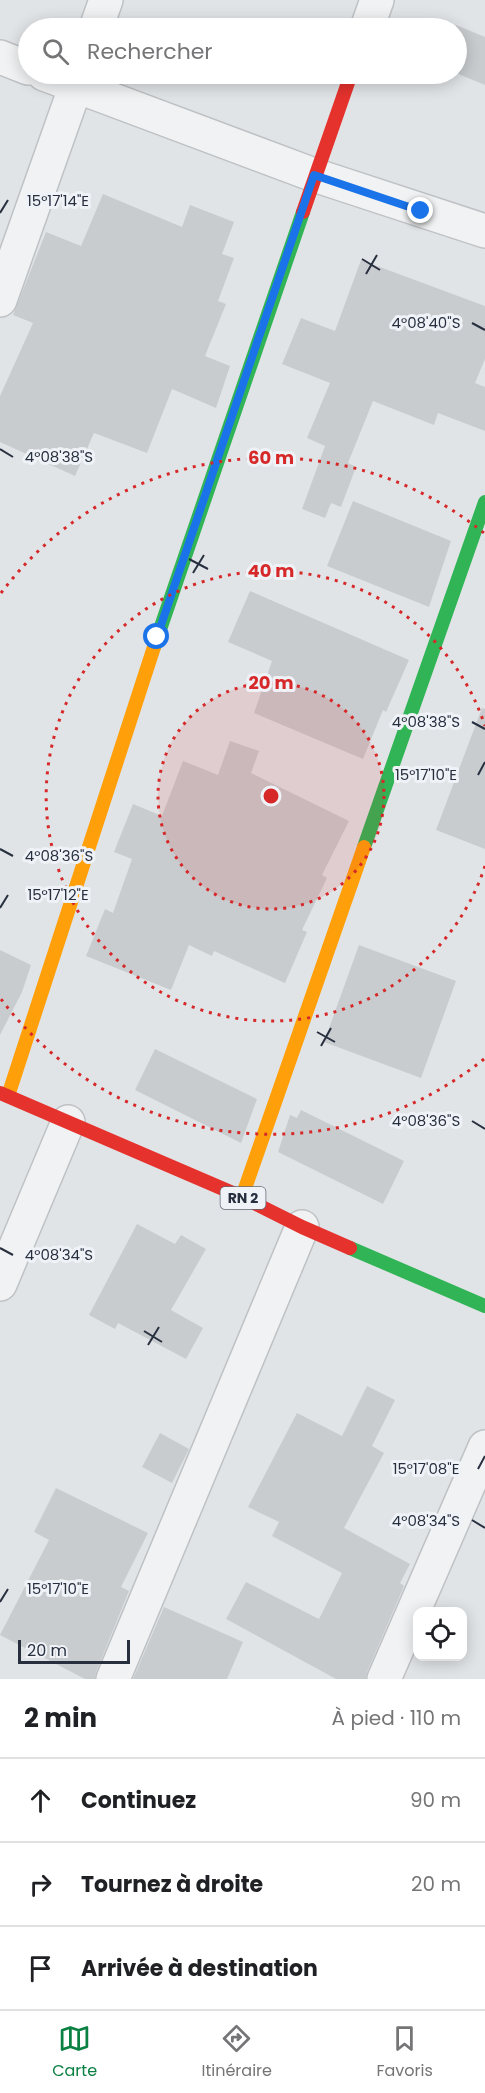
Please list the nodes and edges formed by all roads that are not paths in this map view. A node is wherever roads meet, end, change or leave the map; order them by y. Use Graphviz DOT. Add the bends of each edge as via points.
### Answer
graph roads {
  1 [pos="106,0"];
  2 [pos="377,0"];
  3 [pos="100,18"];
  4 [pos="371,18"];
  5 [pos="0,57"];
  6 [pos="18,64"];
  7 [pos="76,84"];
  8 [pos="90,84"];
  9 [pos="347,84"];
  10 [pos="314,175"];
  11 [pos="485,231"];
  12 [pos="0,300"];
  13 [pos="485,502"];
  14 [pos="4,1095"];
  15 [pos="68,1122"];
  16 [pos="242,1197"];
  17 [pos="302,1227"];
  18 [pos="0,1284"];
  19 [pos="485,1306"];
  20 [pos="485,1447"];
  21 [pos="113,1679"];
  22 [pos="384,1679"];
  1 -- 3 [label="street"];
  2 -- 4 [label="street"];
  5 -- 6 [label="street"];
  7 -- 12 [label="street"];
  8 -- 10 [label="street"];
  9 -- 10 [label="main road"];
  10 -- 11 [label="street"];
  10 -- 14 [label="main road"];
  13 -- 16 [label="main road"];
  14 -- 15 [label="main road, RN 2"];
  15 -- 16 [label="main road, RN 2"];
  15 -- 18 [label="street"];
  16 -- 17 [label="main road, RN 2"];
  17 -- 19 [label="main road, RN 2"];
  17 -- 21 [label="street"];
  20 -- 22 [label="street"];
}
